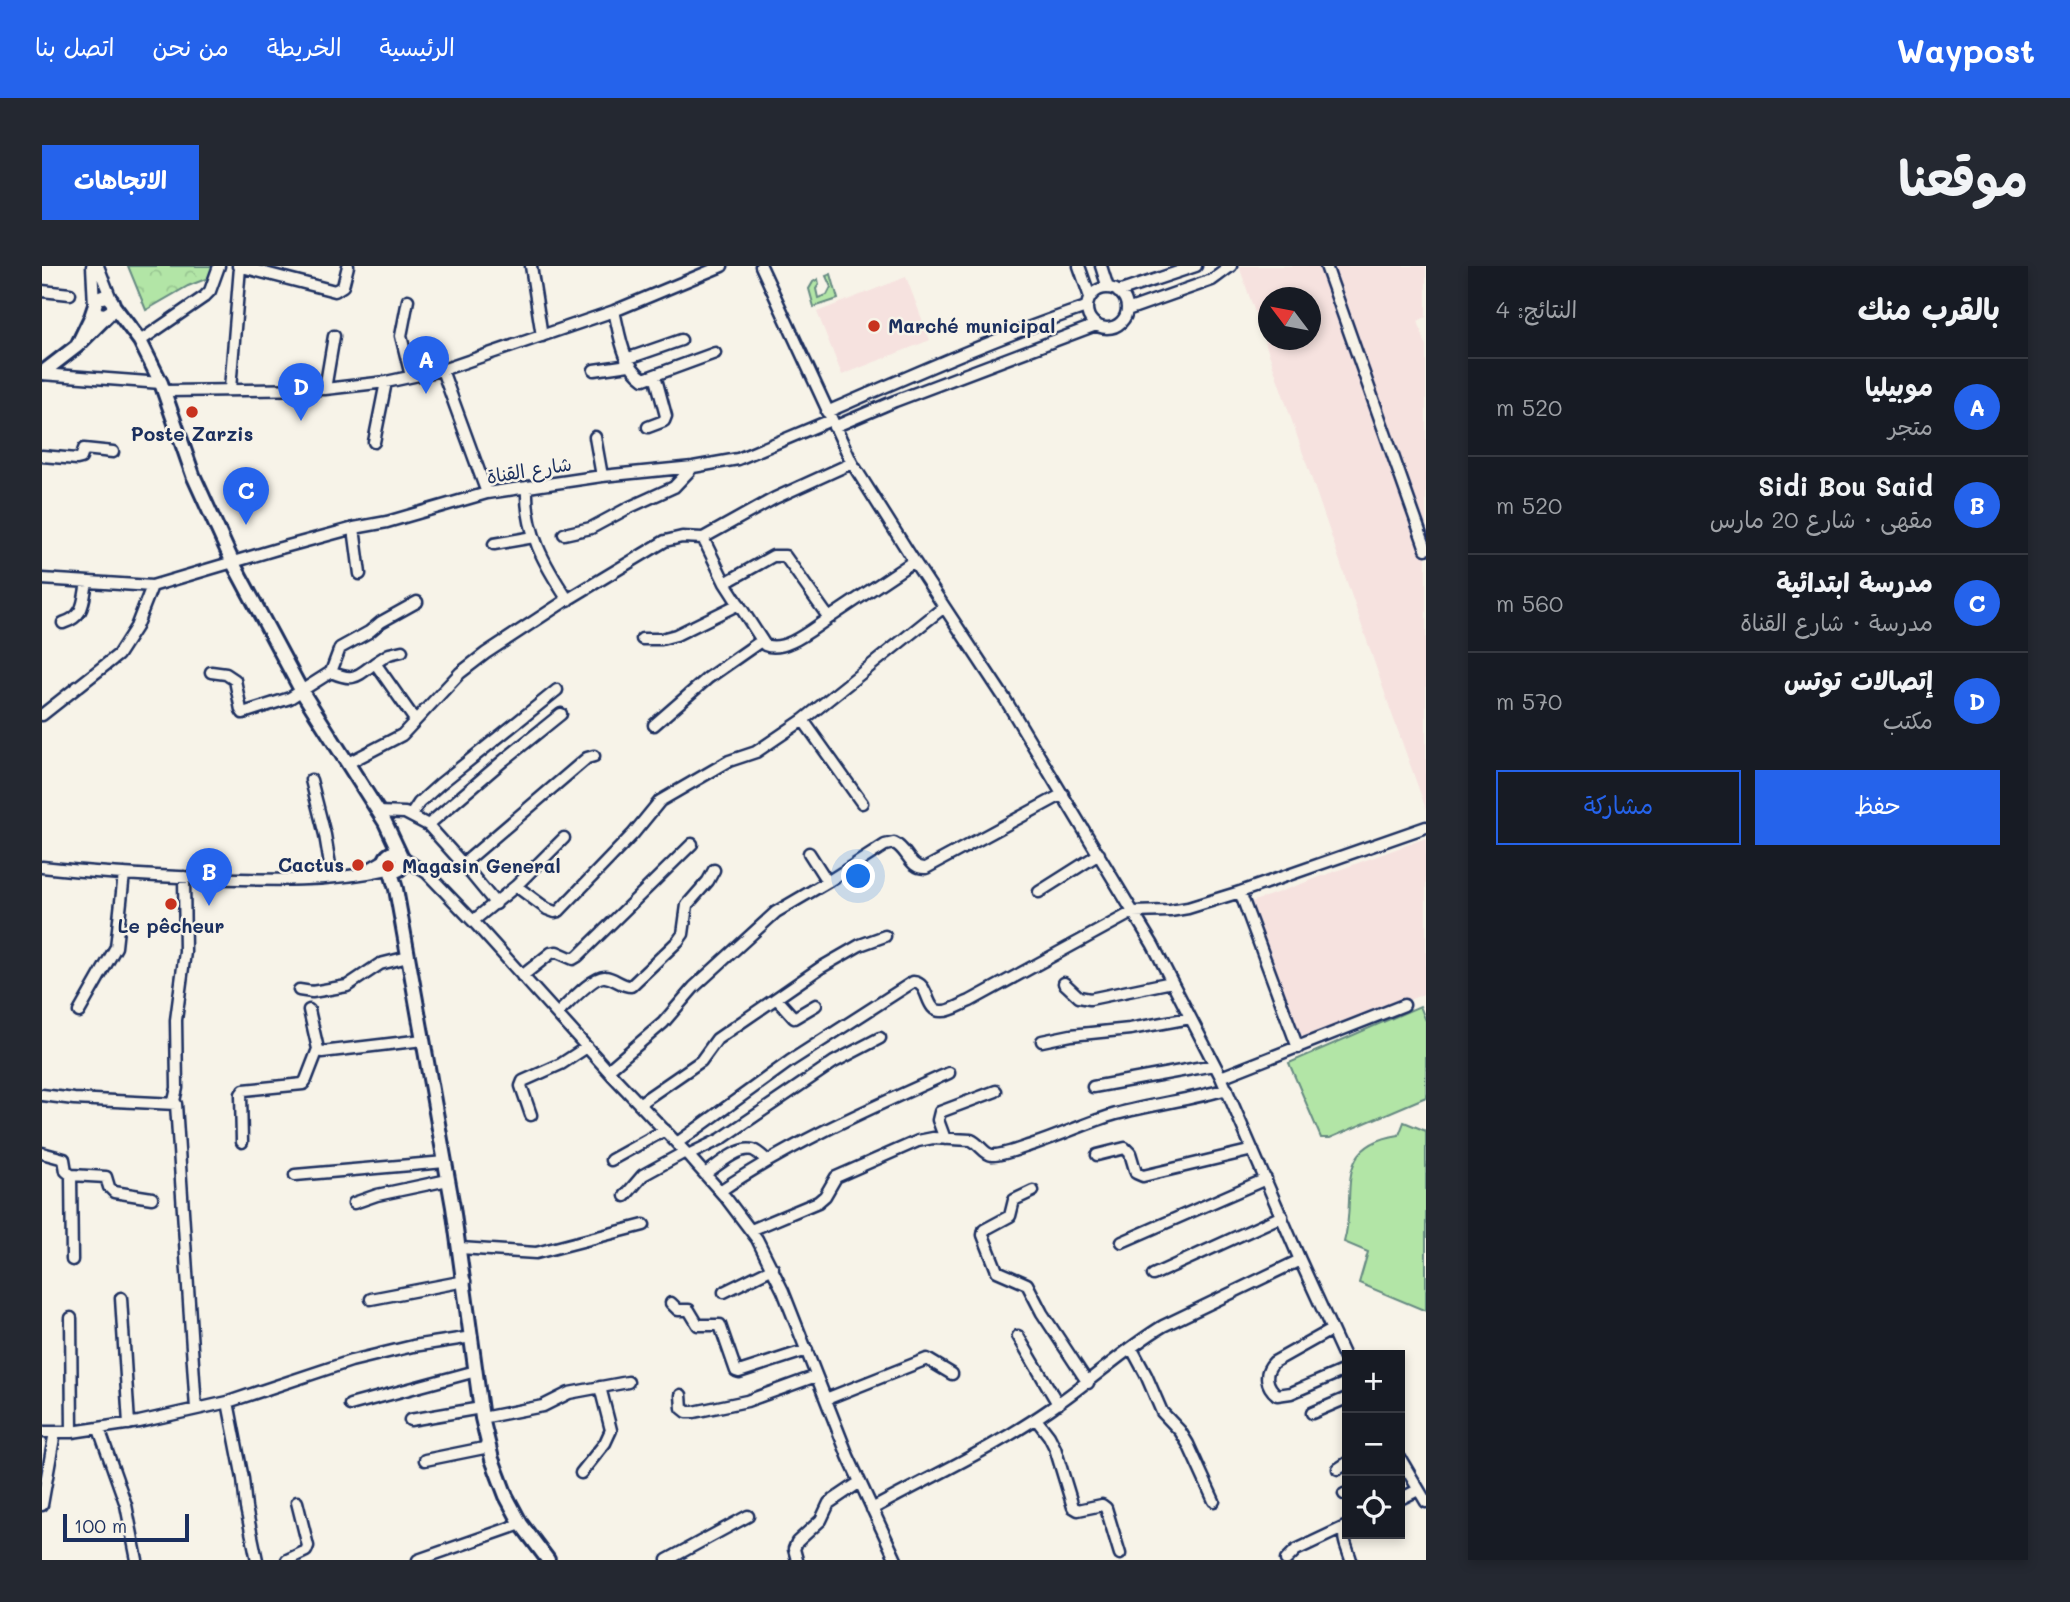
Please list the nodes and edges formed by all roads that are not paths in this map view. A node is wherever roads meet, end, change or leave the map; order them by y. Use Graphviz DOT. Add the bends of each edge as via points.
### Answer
graph roads {
  1 [pos="92,266"];
  2 [pos="97,266"];
  3 [pos="219,266"];
  4 [pos="239,266"];
  5 [pos="348,266"];
  6 [pos="531,266"];
  7 [pos="722,266"];
  8 [pos="761,266"];
  9 [pos="1079,266"];
  10 [pos="1101,266"];
  11 [pos="1196,266"];
  12 [pos="1231,266"];
  13 [pos="1326,266"];
  14 [pos="1113,290"];
  15 [pos="42,291"];
  16 [pos="70,294"];
  17 [pos="408,300"];
  18 [pos="1088,302"];
  19 [pos="94,307"];
  20 [pos="111,308"];
  21 [pos="1127,310"];
  22 [pos="614,311"];
  23 [pos="1096,325"];
  24 [pos="334,335"];
  25 [pos="542,337"];
  26 [pos="681,340"];
  27 [pos="140,341"];
  28 [pos="77,346"];
  29 [pos="715,353"];
  30 [pos="628,362"];
  31 [pos="442,370"];
  32 [pos="594,370"];
  33 [pos="42,374"];
  34 [pos="655,375"];
  35 [pos="411,376"];
  36 [pos="386,382"];
  37 [pos="163,387"];
  38 [pos="230,389"];
  39 [pos="325,389"];
  40 [pos="831,420"];
  41 [pos="648,427"];
  42 [pos="595,437"];
  43 [pos="374,442"];
  44 [pos="113,452"];
  45 [pos="42,456"];
  46 [pos="852,463"];
  47 [pos="692,467"];
  48 [pos="601,476"];
  49 [pos="527,487"];
  50 [pos="487,493"];
  51 [pos="354,528"];
  52 [pos="564,534"];
  53 [pos="534,537"];
  54 [pos="703,538"];
  55 [pos="494,544"];
  56 [pos="1426,549"];
  57 [pos="914,561"];
  58 [pos="233,563"];
  59 [pos="360,574"];
  60 [pos="42,579"];
  61 [pos="87,582"];
  62 [pos="725,583"];
  63 [pos="152,586"];
  64 [pos="568,600"];
  65 [pos="417,602"];
  66 [pos="738,604"];
  67 [pos="944,607"];
  68 [pos="829,618"];
  69 [pos="64,623"];
  70 [pos="642,639"];
  71 [pos="761,641"];
  72 [pos="402,651"];
  73 [pos="375,663"];
  74 [pos="211,672"];
  75 [pos="331,672"];
  76 [pos="301,690"];
  77 [pos="557,690"];
  78 [pos="42,715"];
  79 [pos="561,715"];
  80 [pos="415,720"];
  81 [pos="803,720"];
  82 [pos="654,726"];
  83 [pos="594,756"];
  84 [pos="348,763"];
  85 [pos="311,780"];
  86 [pos="1063,794"];
  87 [pos="862,803"];
  88 [pos="379,814"];
  89 [pos="411,815"];
  90 [pos="428,825"];
  91 [pos="1426,827"];
  92 [pos="564,838"];
  93 [pos="692,844"];
  94 [pos="809,853"];
  95 [pos="1099,854"];
  96 [pos="394,862"];
  97 [pos="463,864"];
  98 [pos="42,867"];
  99 [pos="714,870"];
  100 [pos="124,874"];
  101 [pos="184,877"];
  102 [pos="332,877"];
  103 [pos="829,881"];
  104 [pos="516,886"];
  105 [pos="1039,892"];
  106 [pos="1240,892"];
  107 [pos="496,904"];
  108 [pos="1133,912"];
  109 [pos="473,921"];
  110 [pos="885,936"];
  111 [pos="408,957"];
  112 [pos="522,976"];
  113 [pos="1172,982"];
  114 [pos="1063,983"];
  115 [pos="299,990"];
  116 [pos="777,999"];
  117 [pos="817,1005"];
  118 [pos="1404,1005"];
  119 [pos="309,1010"];
  120 [pos="79,1012"];
  121 [pos="557,1014"];
  122 [pos="1190,1018"];
  123 [pos="880,1038"];
  124 [pos="423,1040"];
  125 [pos="1042,1041"];
  126 [pos="587,1047"];
  127 [pos="1298,1048"];
  128 [pos="318,1049"];
  129 [pos="1214,1065"];
  130 [pos="608,1070"];
  131 [pos="949,1073"];
  132 [pos="1221,1077"];
  133 [pos="1093,1087"];
  134 [pos="1227,1089"];
  135 [pos="996,1091"];
  136 [pos="42,1095"];
  137 [pos="640,1103"];
  138 [pos="176,1104"];
  139 [pos="531,1115"];
  140 [pos="665,1130"];
  141 [pos="945,1139"];
  142 [pos="242,1142"];
  143 [pos="677,1143"];
  144 [pos="1253,1150"];
  145 [pos="42,1153"];
  146 [pos="687,1154"];
  147 [pos="1097,1155"];
  148 [pos="611,1160"];
  149 [pos="445,1161"];
  150 [pos="768,1161"];
  151 [pos="705,1174"];
  152 [pos="71,1175"];
  153 [pos="295,1175"];
  154 [pos="1266,1179"];
  155 [pos="449,1180"];
  156 [pos="720,1191"];
  157 [pos="1033,1191"];
  158 [pos="625,1196"];
  159 [pos="152,1198"];
  160 [pos="354,1203"];
  161 [pos="1282,1216"];
  162 [pos="645,1225"];
  163 [pos="751,1230"];
  164 [pos="1122,1242"];
  165 [pos="460,1248"];
  166 [pos="72,1260"];
  167 [pos="1300,1260"];
  168 [pos="773,1268"];
  169 [pos="1153,1275"];
  170 [pos="465,1281"];
  171 [pos="724,1292"];
  172 [pos="121,1298"];
  173 [pos="371,1299"];
  174 [pos="671,1303"];
  175 [pos="71,1318"];
  176 [pos="1331,1330"];
  177 [pos="1018,1336"];
  178 [pos="472,1337"];
  179 [pos="1132,1349"];
  180 [pos="807,1350"];
  181 [pos="1342,1353"];
  182 [pos="476,1371"];
  183 [pos="1342,1371"];
  184 [pos="952,1374"];
  185 [pos="816,1377"];
  186 [pos="628,1382"];
  187 [pos="1088,1383"];
  188 [pos="600,1387"];
  189 [pos="681,1395"];
  190 [pos="826,1399"];
  191 [pos="1342,1400"];
  192 [pos="228,1402"];
  193 [pos="1058,1404"];
  194 [pos="350,1405"];
  195 [pos="197,1409"];
  196 [pos="482,1413"];
  197 [pos="1312,1413"];
  198 [pos="1036,1419"];
  199 [pos="410,1420"];
  200 [pos="130,1424"];
  201 [pos="99,1429"];
  202 [pos="42,1432"];
  203 [pos="55,1432"];
  204 [pos="72,1432"];
  205 [pos="489,1447"];
  206 [pos="425,1460"];
  207 [pos="1405,1469"];
  208 [pos="582,1473"];
  209 [pos="860,1482"];
  210 [pos="1418,1490"];
  211 [pos="1405,1496"];
  212 [pos="1214,1501"];
  213 [pos="297,1502"];
  214 [pos="1426,1502"];
  215 [pos="42,1505"];
  216 [pos="872,1509"];
  217 [pos="748,1516"];
  218 [pos="522,1524"];
  219 [pos="1342,1528"];
  220 [pos="1344,1539"];
  221 [pos="1121,1554"];
  222 [pos="137,1560"];
  223 [pos="257,1560"];
  224 [pos="287,1560"];
  225 [pos="418,1560"];
  226 [pos="548,1560"];
  227 [pos="667,1560"];
  228 [pos="797,1560"];
  229 [pos="896,1560"];
  230 [pos="1286,1560"];
  231 [pos="1351,1560"];
  1 -- 19 [label="street"];
  2 -- 20 [label="street"];
  3 -- 27 [label="street" via="204,297"];
  4 -- 5 [label="street" via="335,291 343,286"];
  4 -- 38 [label="street"];
  6 -- 25 [label="street"];
  7 -- 22 [label="street"];
  8 -- 40 [label="street"];
  9 -- 18 [label="street"];
  10 -- 14 [label="street"];
  11 -- 14 [label="street"];
  12 -- 21 [label="street" via="1212,280"];
  13 -- 56 [label="street"];
  14 -- 18 [label="street" via="1098,290"];
  14 -- 21 [label="street" via="1125,299"];
  15 -- 16 [label="street"];
  17 -- 35 [label="street" via="401,336"];
  18 -- 23 [label="street" via="1089,317"];
  18 -- 40 [label="street" via="882,386"];
  19 -- 20 [label="main road" via="98,314"];
  19 -- 28 [label="main road"];
  20 -- 27 [label="main road"];
  20 -- 28 [label="main road"];
  21 -- 23 [label="street" via="1116,326"];
  22 -- 25 [label="street"];
  22 -- 30 [label="street"];
  23 -- 40 [label="street" via="895,401"];
  24 -- 39 [label="street"];
  25 -- 31 [label="street"];
  26 -- 30 [label="street"];
  27 -- 37 [label="main road"];
  28 -- 33 [label="main road"];
  29 -- 34 [label="street"];
  30 -- 32 [label="street"];
  30 -- 34 [label="street" via="643,379"];
  31 -- 35 [label="street"];
  31 -- 50 [label="street"];
  33 -- 37 [label="street"];
  34 -- 41 [label="street" via="666,416"];
  35 -- 36 [label="street"];
  36 -- 39 [label="street"];
  36 -- 43 [label="street"];
  37 -- 38 [label="street"];
  37 -- 58 [label="main road" via="193,475"];
  38 -- 39 [label="street"];
  40 -- 46 [label="street"];
  40 -- 47 [label="street, شارع القناة" via="749,456"];
  42 -- 48 [label="street"];
  44 -- 45 [label="street" via="84,449 77,459"];
  46 -- 54 [label="street"];
  46 -- 57 [label="street"];
  47 -- 48 [label="street, شارع القناة"];
  47 -- 52 [label="street" via="674,487 591,528"];
  48 -- 49 [label="street, شارع القناة"];
  49 -- 50 [label="street, شارع القناة"];
  49 -- 53 [label="street"];
  50 -- 51 [label="street, شارع القناة"];
  51 -- 58 [label="street, شارع القناة"];
  51 -- 59 [label="street"];
  53 -- 55 [label="street"];
  53 -- 64 [label="street"];
  54 -- 62 [label="street"];
  54 -- 64 [label="street" via="665,541"];
  57 -- 67 [label="street"];
  57 -- 68 [label="street"];
  58 -- 63 [label="street, شارع القناة"];
  58 -- 76 [label="main road"];
  60 -- 61 [label="street, شارع القناة"];
  61 -- 63 [label="street, شارع القناة"];
  61 -- 69 [label="street" via="81,613"];
  62 -- 66 [label="street"];
  62 -- 68 [label="street" via="773,556 785,556"];
  63 -- 78 [label="street" via="118,654"];
  64 -- 80 [label="street" via="460,673"];
  65 -- 75 [label="street" via="340,648"];
  66 -- 70 [label="street" via="676,635"];
  66 -- 71 [label="street"];
  67 -- 81 [label="street"];
  67 -- 86 [label="street"];
  68 -- 71 [label="street" via="784,646 771,648"];
  71 -- 82 [label="street" via="708,678"];
  72 -- 73 [label="street"];
  73 -- 75 [label="street" via="354,678"];
  73 -- 80 [label="street"];
  74 -- 76 [label="street" via="235,680 243,713"];
  75 -- 76 [label="street"];
  76 -- 84 [label="main road"];
  77 -- 89 [label="street" via="440,784"];
  79 -- 90 [label="street"];
  80 -- 84 [label="street" via="402,735"];
  81 -- 87 [label="street"];
  81 -- 104 [label="street" via="756,752 729,761 660,801 559,911 547,909"];
  83 -- 97 [label="street"];
  84 -- 88 [label="main road"];
  85 -- 102 [label="street"];
  86 -- 95 [label="street"];
  86 -- 103 [label="street" via="926,868 914,866 894,843"];
  88 -- 89 [label="street"];
  88 -- 96 [label="main road" via="390,832"];
  89 -- 90 [label="street"];
  90 -- 97 [label="street"];
  91 -- 106 [label="street"];
  92 -- 104 [label="street"];
  93 -- 112 [label="street" via="578,956 573,959 551,953"];
  94 -- 103 [label="street"];
  95 -- 105 [label="street"];
  95 -- 108 [label="street"];
  96 -- 102 [label="street" via="357,875"];
  96 -- 109 [label="street" via="427,873"];
  96 -- 111 [label="main road"];
  97 -- 107 [label="street"];
  98 -- 100 [label="street"];
  99 -- 121 [label="street" via="687,905 683,934 659,961 631,986 600,977"];
  100 -- 101 [label="street"];
  100 -- 120 [label="street" via="116,947"];
  101 -- 102 [label="street"];
  101 -- 138 [label="street" via="185,952 177,1008"];
  103 -- 130 [label="street" via="776,912"];
  104 -- 107 [label="street"];
  106 -- 108 [label="street" via="1188,908"];
  106 -- 127 [label="street"];
  107 -- 109 [label="street"];
  108 -- 113 [label="street"];
  108 -- 143 [label="street" via="946,1011 933,1007 921,984 913,982 790,1061"];
  109 -- 112 [label="street"];
  110 -- 116 [label="street" via="835,959"];
  111 -- 115 [label="street" via="380,964 347,986"];
  111 -- 124 [label="main road"];
  112 -- 121 [label="street"];
  113 -- 114 [label="street" via="1090,999 1079,997"];
  113 -- 122 [label="street"];
  116 -- 117 [label="street" via="794,1018"];
  116 -- 137 [label="street" via="717,1039 701,1061"];
  118 -- 127 [label="street"];
  119 -- 128 [label="street"];
  121 -- 126 [label="street"];
  122 -- 125 [label="street"];
  122 -- 129 [label="street"];
  123 -- 146 [label="street" via="834,1062 721,1139"];
  124 -- 128 [label="street"];
  124 -- 149 [label="main road"];
  126 -- 130 [label="street"];
  126 -- 139 [label="street" via="523,1081"];
  127 -- 132 [label="street"];
  128 -- 142 [label="street" via="303,1084 244,1090"];
  129 -- 132 [label="street"];
  129 -- 133 [label="street"];
  130 -- 137 [label="street"];
  131 -- 150 [label="street"];
  132 -- 134 [label="street"];
  134 -- 141 [label="street" via="1112,1115 996,1155 971,1140"];
  134 -- 144 [label="street"];
  135 -- 141 [label="street" via="940,1112 938,1121"];
  136 -- 138 [label="street"];
  137 -- 140 [label="street"];
  138 -- 195 [label="street"];
  140 -- 143 [label="street"];
  140 -- 148 [label="street"];
  141 -- 163 [label="street" via="918,1142 836,1177 818,1202"];
  143 -- 146 [label="street"];
  144 -- 147 [label="street" via="1143,1176 1136,1173 1125,1148"];
  144 -- 154 [label="street"];
  145 -- 152 [label="street" via="64,1159"];
  146 -- 151 [label="street"];
  146 -- 158 [label="street" via="643,1175"];
  149 -- 153 [label="street"];
  149 -- 155 [label="main road"];
  150 -- 151 [label="street" via="745,1150"];
  150 -- 156 [label="street"];
  151 -- 156 [label="street"];
  152 -- 159 [label="street" via="106,1177 114,1192"];
  152 -- 166 [label="street"];
  154 -- 161 [label="street"];
  154 -- 164 [label="street"];
  155 -- 160 [label="street"];
  155 -- 165 [label="main road"];
  156 -- 163 [label="street"];
  157 -- 187 [label="street" via="1014,1200 1010,1216 984,1230 983,1236 997,1271 1027,1284"];
  161 -- 167 [label="street"];
  161 -- 169 [label="street"];
  162 -- 165 [label="street" via="536,1253"];
  163 -- 168 [label="street"];
  165 -- 170 [label="main road"];
  167 -- 176 [label="street"];
  167 -- 179 [label="street" via="1183,1315"];
  168 -- 171 [label="street"];
  168 -- 180 [label="street"];
  170 -- 173 [label="street"];
  170 -- 178 [label="main road"];
  172 -- 200 [label="street"];
  174 -- 180 [label="street" via="678,1310 689,1310 698,1325 720,1325 736,1371"];
  175 -- 204 [label="street"];
  176 -- 181 [label="street"];
  176 -- 183 [label="street" via="1274,1362 1266,1376 1272,1391 1283,1396"];
  177 -- 193 [label="street"];
  178 -- 182 [label="main road"];
  178 -- 192 [label="street" via="351,1361"];
  179 -- 187 [label="street"];
  179 -- 212 [label="street" via="1162,1412 1188,1444"];
  180 -- 185 [label="street"];
  182 -- 194 [label="street"];
  182 -- 196 [label="main road"];
  184 -- 190 [label="street" via="927,1359"];
  185 -- 189 [label="street" via="747,1401 694,1412 682,1408"];
  185 -- 190 [label="street"];
  186 -- 188 [label="street"];
  187 -- 193 [label="street"];
  188 -- 196 [label="street" via="569,1393 535,1409"];
  188 -- 208 [label="street" via="611,1430"];
  190 -- 209 [label="street"];
  191 -- 197 [label="street"];
  192 -- 195 [label="street"];
  192 -- 223 [label="street"];
  193 -- 198 [label="street"];
  195 -- 200 [label="street"];
  196 -- 199 [label="street"];
  196 -- 205 [label="main road"];
  198 -- 216 [label="street"];
  198 -- 221 [label="street" via="1055,1448 1073,1507 1106,1508"];
  200 -- 201 [label="street"];
  201 -- 204 [label="street"];
  201 -- 222 [label="street" via="126,1505"];
  202 -- 203 [label="street"];
  203 -- 204 [label="street"];
  203 -- 215 [label="street"];
  205 -- 206 [label="street"];
  205 -- 218 [label="main road" via="506,1496"];
  207 -- 210 [label="street"];
  209 -- 216 [label="street"];
  209 -- 228 [label="street" via="829,1503 821,1520 797,1542"];
  210 -- 211 [label="street"];
  210 -- 214 [label="street"];
  213 -- 224 [label="street" via="308,1546"];
  216 -- 229 [label="street"];
  217 -- 227 [label="street"];
  218 -- 225 [label="street"];
  218 -- 226 [label="main road"];
  219 -- 230 [label="street"];
  220 -- 231 [label="street"];
}
